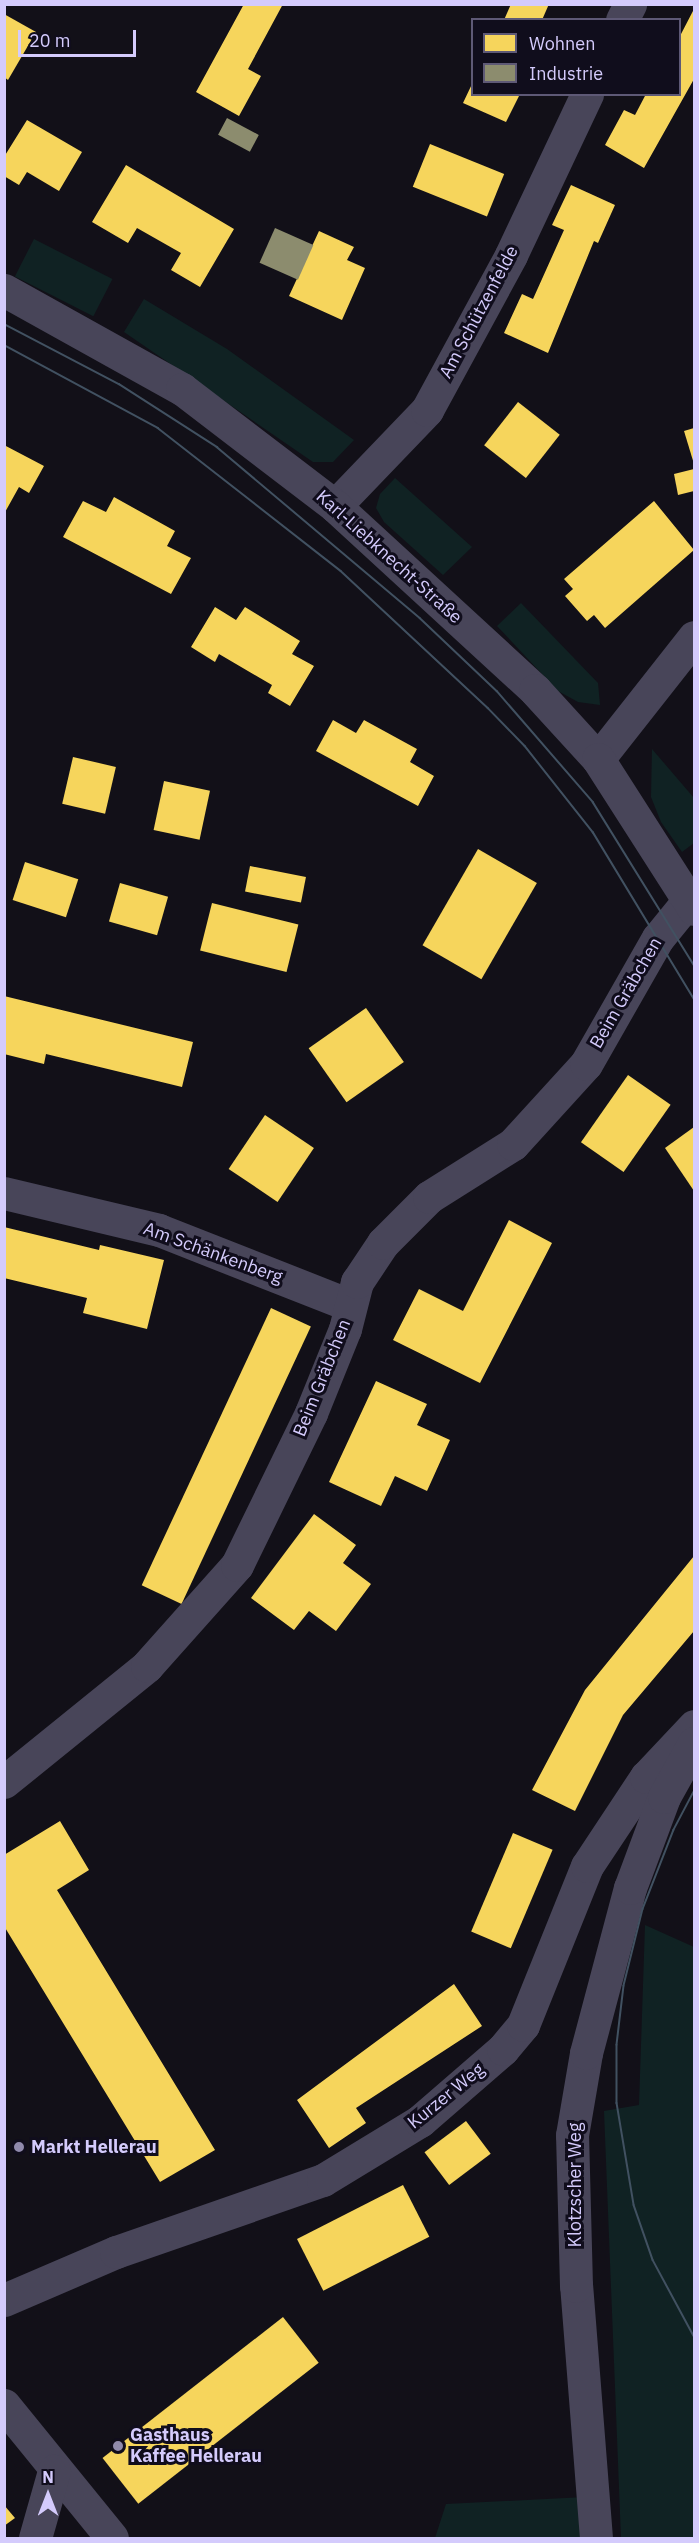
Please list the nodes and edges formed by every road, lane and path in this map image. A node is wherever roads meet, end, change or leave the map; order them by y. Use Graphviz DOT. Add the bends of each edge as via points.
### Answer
graph roads {
  1 [pos="630,4"];
  2 [pos="623,18"];
  3 [pos="586,96"];
  4 [pos="4,290"];
  5 [pos="335,506"];
  6 [pos="694,638"];
  7 [pos="597,759"];
  8 [pos="692,904"];
  9 [pos="4,1193"];
  10 [pos="349,1305"];
  11 [pos="694,1726"];
  12 [pos="694,1743"];
  13 [pos="4,1782"];
  14 [pos="4,2300"];
  15 [pos="4,2405"];
  16 [pos="54,2470"];
  17 [pos="35,2538"];
  18 [pos="112,2538"];
  19 [pos="596,2538"];
  1 -- 2 [label="street"];
  3 -- 5 [label="street, Am Schützenfelde" via="511,255 426,410"];
  4 -- 5 [label="street, Karl-Liebknecht-Straße" via="182,389"];
  5 -- 7 [label="street, Karl-Liebknecht-Straße" via="535,690"];
  6 -- 7 [label="street"];
  7 -- 8 [label="street, Karl-Liebknecht-Straße"];
  8 -- 10 [label="street, Beim Gräbchen" via="658,938 585,1064 513,1144 429,1197 383,1242 357,1282"];
  9 -- 10 [label="street, Am Schänkenberg" via="159,1230"];
  10 -- 13 [label="street, Beim Gräbchen" via="345,1329 311,1413 237,1565 147,1666"];
  11 -- 14 [label="street, Kurzer Weg" via="646,1777 587,1866 523,2025 503,2049 420,2121 323,2180 116,2252"];
  12 -- 19 [label="street, Klotzscher Weg" via="664,1797 630,1888 585,2053 572,2135 576,2286"];
  15 -- 16 [label="street"];
  16 -- 17 [label="street"];
  16 -- 18 [label="street"];
}
